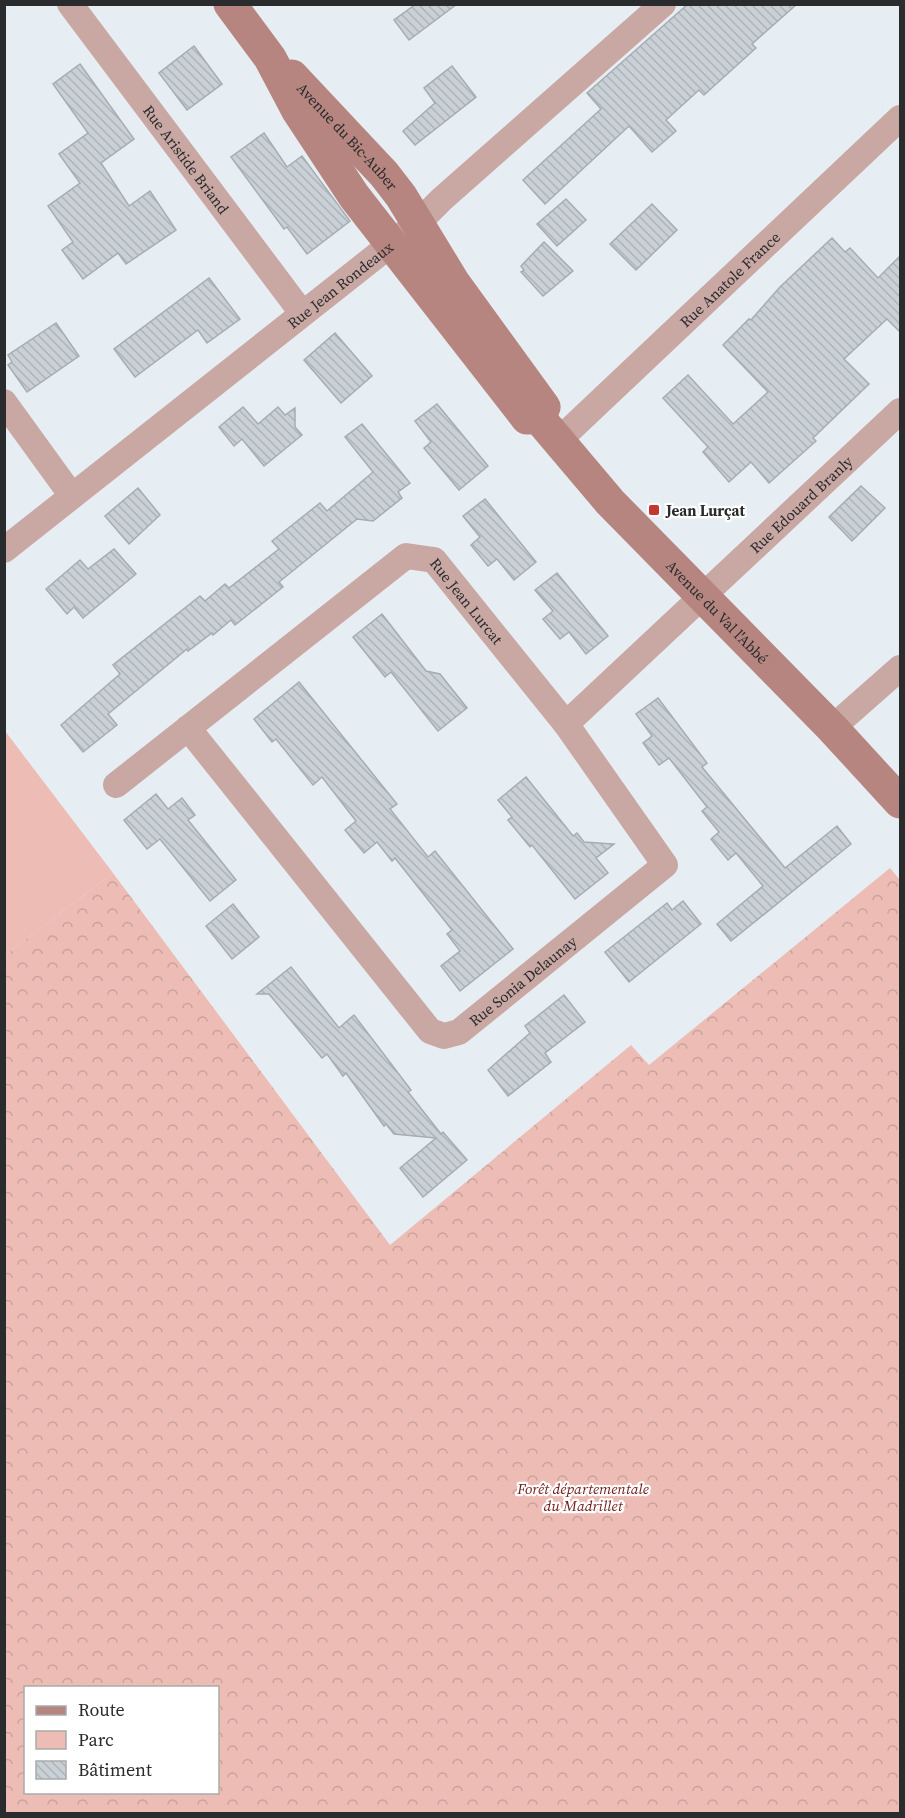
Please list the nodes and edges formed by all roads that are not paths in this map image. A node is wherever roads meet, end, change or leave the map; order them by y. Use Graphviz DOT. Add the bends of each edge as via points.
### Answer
graph roads {
  1 [pos="70,4"];
  2 [pos="230,4"];
  3 [pos="663,4"];
  4 [pos="635,13"];
  5 [pos="270,58"];
  6 [pos="900,118"];
  7 [pos="419,222"];
  8 [pos="389,245"];
  9 [pos="302,313"];
  10 [pos="4,402"];
  11 [pos="900,411"];
  12 [pos="548,429"];
  13 [pos="72,496"];
  14 [pos="4,550"];
  15 [pos="702,598"];
  16 [pos="900,668"];
  17 [pos="566,724"];
  18 [pos="188,728"];
  19 [pos="832,728"];
  20 [pos="116,785"];
  21 [pos="900,802"];
  1 -- 9 [label="street, Rue Aristide Briand"];
  2 -- 5 [label="main road, Avenue du Bic-Auber"];
  3 -- 4 [label="street, Rue Jean Rondeaux"];
  4 -- 7 [label="street, Rue Jean Rondeaux"];
  5 -- 7 [label="main road, Avenue du Bic-Auber" via="303,86 384,174"];
  5 -- 8 [label="main road, Avenue du Bic-Auber" via="298,111"];
  6 -- 12 [label="street, Rue Anatole France"];
  7 -- 8 [label="street, Rue Jean Rondeaux"];
  7 -- 12 [label="main road, Avenue du Val l'Abbé" via="454,283 544,407"];
  8 -- 9 [label="street, Rue Jean Rondeaux"];
  8 -- 12 [label="main road, Avenue du Val l'Abbé" via="526,418"];
  9 -- 13 [label="street, Rue Jean Rondeaux"];
  10 -- 13 [label="street"];
  11 -- 15 [label="street, Rue Edouard Branly"];
  12 -- 15 [label="main road, Avenue du Val l'Abbé" via="610,502"];
  13 -- 14 [label="street, Rue Jean Rondeaux"];
  15 -- 17 [label="street"];
  15 -- 19 [label="main road, Avenue du Val l'Abbé"];
  16 -- 19 [label="street"];
  17 -- 18 [label="street, Rue Jean Lurcat" via="435,560 406,556"];
  17 -- 18 [label="street, Rue Sonia Delaunay" via="665,865 459,1032 444,1036 430,1031"];
  18 -- 20 [label="street, Rue Jean Lurcat"];
  19 -- 21 [label="main road, Avenue du Val l'Abbé"];
}
